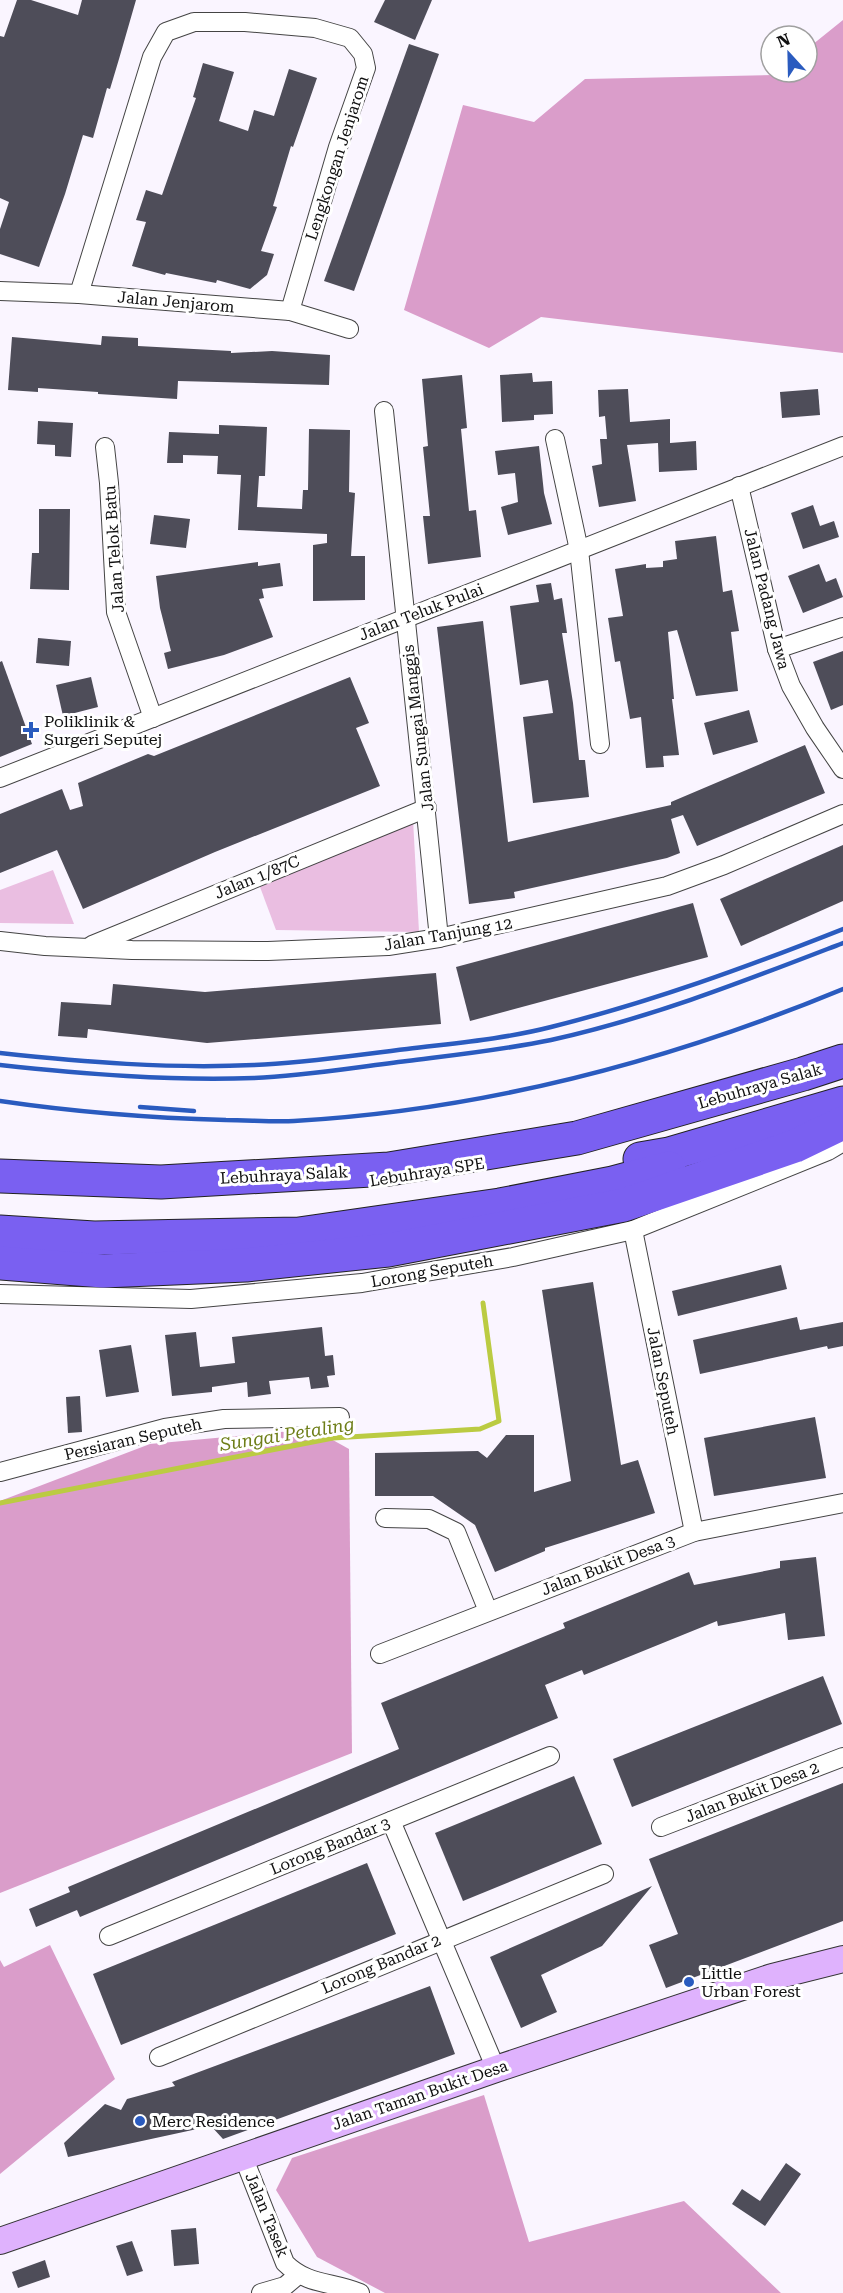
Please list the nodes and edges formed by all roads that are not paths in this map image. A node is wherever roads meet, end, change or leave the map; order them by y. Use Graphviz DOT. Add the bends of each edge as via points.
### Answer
graph roads {
  1 [pos="0,291"];
  2 [pos="79,294"];
  3 [pos="290,311"];
  4 [pos="349,329"];
  5 [pos="384,411"];
  6 [pos="555,439"];
  7 [pos="843,446"];
  8 [pos="105,447"];
  9 [pos="739,486"];
  10 [pos="579,550"];
  11 [pos="405,618"];
  12 [pos="843,627"];
  13 [pos="777,648"];
  14 [pos="153,718"];
  15 [pos="600,744"];
  16 [pos="843,769"];
  17 [pos="0,778"];
  18 [pos="427,808"];
  19 [pos="843,814"];
  20 [pos="440,938"];
  21 [pos="0,941"];
  22 [pos="88,947"];
  23 [pos="843,1061"];
  24 [pos="843,1074"];
  25 [pos="843,1103"];
  26 [pos="843,1116"];
  27 [pos="843,1123"];
  28 [pos="843,1142"];
  29 [pos="0,1176"];
  30 [pos="0,1199"];
  31 [pos="0,1218"];
  32 [pos="633,1230"];
  33 [pos="0,1232"];
  34 [pos="299,1234"];
  35 [pos="0,1263"];
  36 [pos="103,1271"];
  37 [pos="0,1294"];
  38 [pos="340,1417"];
  39 [pos="0,1472"];
  40 [pos="843,1503"];
  41 [pos="385,1518"];
  42 [pos="694,1532"];
  43 [pos="488,1611"];
  44 [pos="380,1654"];
  45 [pos="550,1756"];
  46 [pos="843,1757"];
  47 [pos="390,1821"];
  48 [pos="661,1827"];
  49 [pos="604,1874"];
  50 [pos="109,1936"];
  51 [pos="441,1939"];
  52 [pos="843,1959"];
  53 [pos="159,2057"];
  54 [pos="496,2068"];
  55 [pos="243,2156"];
  56 [pos="0,2241"];
  57 [pos="298,2275"];
  58 [pos="261,2293"];
  59 [pos="360,2293"];
  1 -- 2 [label="street, Jalan Jenjarom"];
  2 -- 3 [label="street, Jalan Jenjarom"];
  2 -- 3 [label="street, Lengkongan Jenjarom" via="152,57 166,32 194,22 244,22 315,28 350,39 363,54 366,69 338,147"];
  3 -- 4 [label="street, Jalan Jenjarom"];
  5 -- 11 [label="street, Jalan Sungai Manggis"];
  6 -- 10 [label="street"];
  7 -- 9 [label="street, Jalan Teluk Pulai"];
  8 -- 14 [label="street, Jalan Telok Batu" via="116,612"];
  9 -- 10 [label="street, Jalan Teluk Pulai"];
  9 -- 13 [label="street, Jalan Padang Jawa"];
  10 -- 11 [label="street, Jalan Teluk Pulai"];
  10 -- 15 [label="street"];
  11 -- 14 [label="street, Jalan Teluk Pulai"];
  11 -- 18 [label="street, Jalan Sungai Manggis"];
  12 -- 13 [label="street"];
  13 -- 16 [label="street, Jalan Padang Jawa" via="791,686"];
  14 -- 17 [label="street, Jalan Teluk Pulai"];
  18 -- 20 [label="street, Jalan Sungai Manggis"];
  18 -- 22 [label="street, Jalan 1/87C"];
  19 -- 20 [label="street, Jalan Tanjung 12" via="667,886"];
  20 -- 22 [label="street, Jalan Tanjung 12" via="388,946 268,951"];
  21 -- 22 [label="street, Jalan Tanjung 12"];
  23 -- 29 [label="highway, Lebuhraya Salak" via="577,1138 390,1168 161,1182"];
  24 -- 30 [label="highway, Lebuhraya SPE" via="662,1126 503,1160 340,1186 170,1200"];
  25 -- 31 [label="highway, Lebuhraya SPE" via="669,1154 503,1186 341,1211 171,1220"];
  26 -- 34 [label="highway" via="613,1183 500,1205"];
  27 -- 36 [label="highway" via="795,1146 624,1205 388,1250 246,1264"];
  28 -- 32 [label="street, Lorong Seputeh"];
  32 -- 37 [label="street, Lorong Seputeh" via="513,1257 362,1283 191,1299"];
  32 -- 42 [label="street, Jalan Seputeh"];
  33 -- 34 [label="highway" via="94,1238"];
  34 -- 36 [label="highway"];
  35 -- 36 [label="highway"];
  38 -- 39 [label="street, Persiaran Seputeh" via="224,1419 177,1426"];
  40 -- 42 [label="street, Jalan Bukit Desa 3"];
  41 -- 43 [label="street" via="429,1519 456,1533"];
  42 -- 43 [label="street, Jalan Bukit Desa 3"];
  43 -- 44 [label="street, Jalan Bukit Desa 3"];
  45 -- 47 [label="street, Lorong Bandar 3"];
  46 -- 48 [label="street, Jalan Bukit Desa 2"];
  47 -- 50 [label="street, Lorong Bandar 3"];
  47 -- 51 [label="street"];
  49 -- 51 [label="street, Lorong Bandar 2"];
  51 -- 53 [label="street, Lorong Bandar 2"];
  51 -- 54 [label="street"];
  52 -- 54 [label="street, Jalan Taman Bukit Desa" via="772,1977"];
  54 -- 55 [label="street, Jalan Taman Bukit Desa"];
  55 -- 56 [label="street, Jalan Taman Bukit Desa"];
  55 -- 57 [label="street, Jalan Tasek" via="285,2263"];
  57 -- 58 [label="street" via="285,2286"];
  57 -- 59 [label="street, Jalan Tasek"];
}
